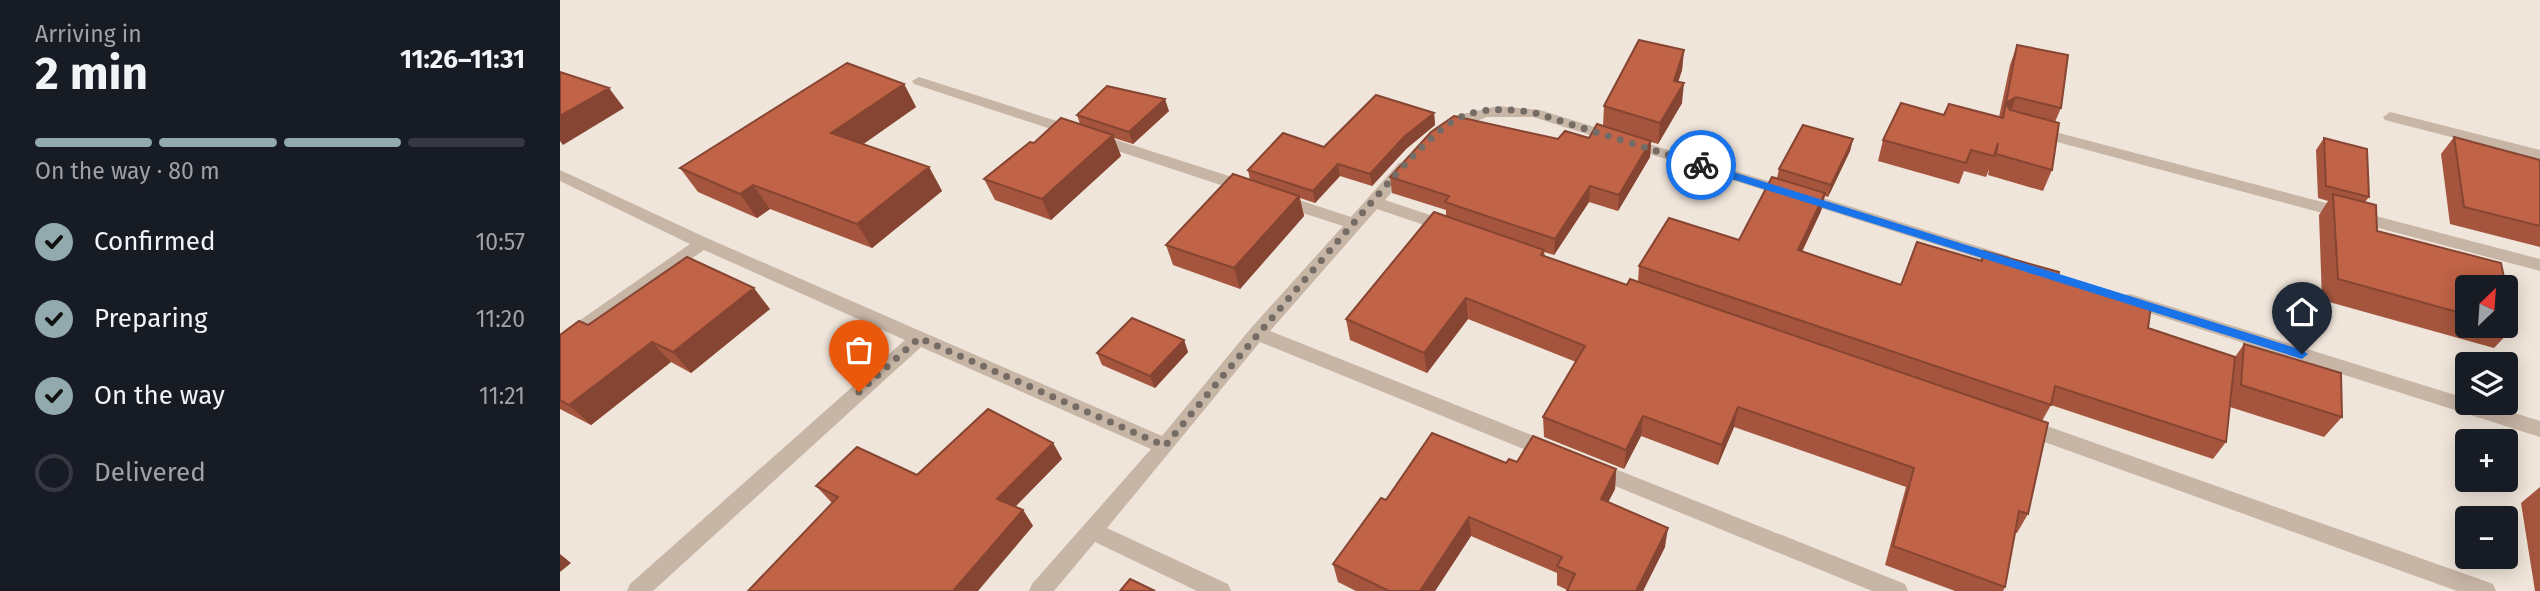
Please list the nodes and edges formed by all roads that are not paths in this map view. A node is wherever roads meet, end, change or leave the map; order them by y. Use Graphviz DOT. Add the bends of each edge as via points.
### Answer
graph roads {
  1 [pos="919,81"];
  2 [pos="2390,117"];
  3 [pos="2022,128"];
  4 [pos="2540,155"];
  5 [pos="560,176"];
  6 [pos="1372,201"];
  7 [pos="1353,224"];
  8 [pos="1461,231"];
  9 [pos="703,243"];
  10 [pos="2540,265"];
  11 [pos="2024,267"];
  12 [pos="2117,296"];
  13 [pos="1257,333"];
  14 [pos="919,338"];
  15 [pos="560,343"];
  16 [pos="2012,422"];
  17 [pos="2540,429"];
  18 [pos="1165,446"];
  19 [pos="1092,531"];
  20 [pos="638,591"];
  21 [pos="1040,591"];
  22 [pos="1220,591"];
  23 [pos="1897,591"];
  24 [pos="2485,591"];
  1 -- 7 [label="street"];
  2 -- 4 [label="street"];
  3 -- 10 [label="street"];
  5 -- 9 [label="street"];
  6 -- 7 [label="street"];
  6 -- 8 [label="street"];
  6 -- 11 [label="street" via="1425,146 1461,117 1513,110 1535,113"];
  7 -- 13 [label="street"];
  9 -- 14 [label="street"];
  9 -- 15 [label="street"];
  12 -- 17 [label="street"];
  13 -- 18 [label="street"];
  13 -- 23 [label="street"];
  14 -- 18 [label="street"];
  14 -- 20 [label="street"];
  16 -- 24 [label="street"];
  18 -- 19 [label="street"];
  19 -- 21 [label="street"];
  19 -- 22 [label="street"];
}
